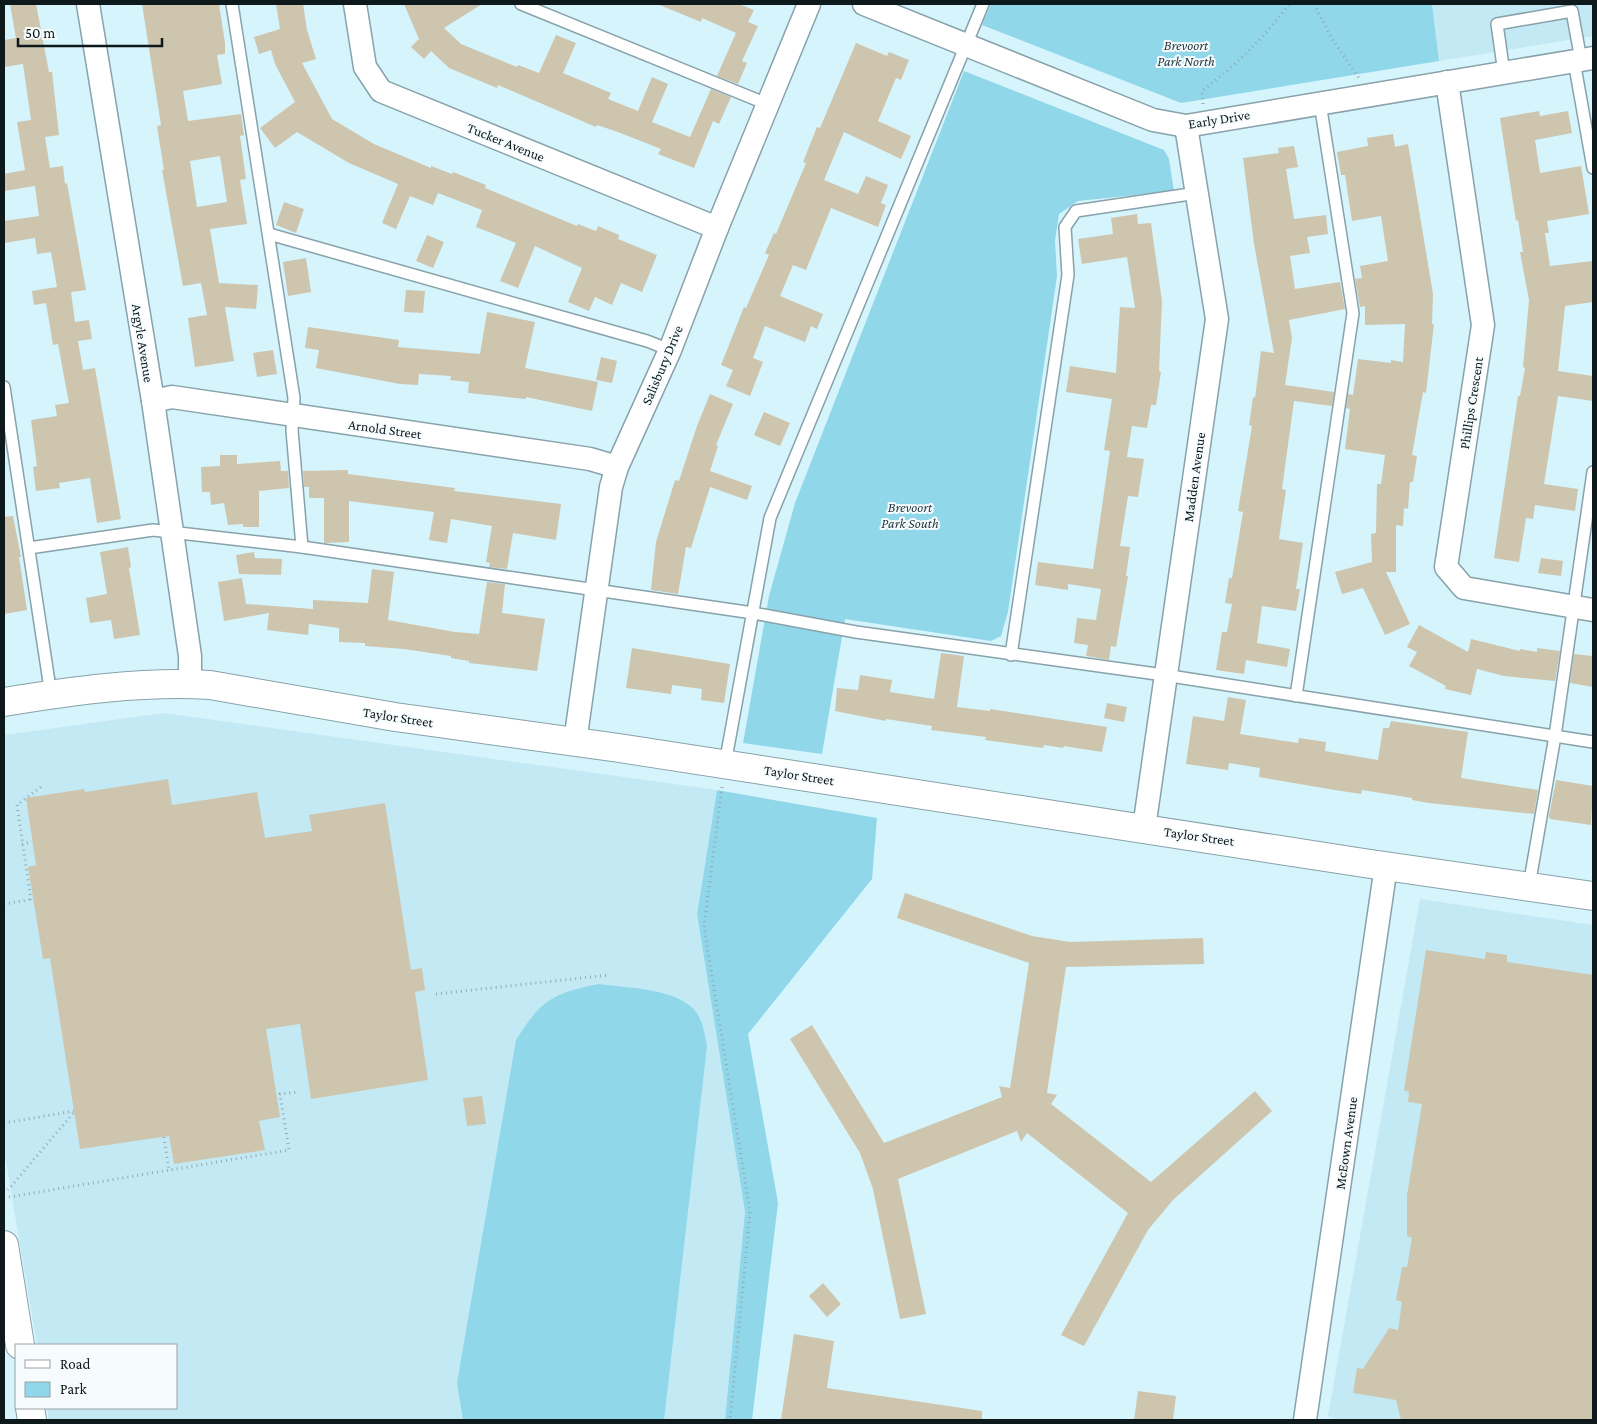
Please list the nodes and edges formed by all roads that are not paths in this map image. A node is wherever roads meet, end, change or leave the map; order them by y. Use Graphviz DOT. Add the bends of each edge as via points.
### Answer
graph roads {
  1 [pos="88,4"];
  2 [pos="232,4"];
  3 [pos="355,4"];
  4 [pos="521,4"];
  5 [pos="810,4"];
  6 [pos="864,4"];
  7 [pos="983,4"];
  8 [pos="966,44"];
  9 [pos="1583,60"];
  10 [pos="1504,73"];
  11 [pos="1447,82"];
  12 [pos="1320,103"];
  13 [pos="767,104"];
  14 [pos="1186,126"];
  15 [pos="1593,168"];
  16 [pos="1197,193"];
  17 [pos="717,228"];
  18 [pos="269,234"];
  19 [pos="670,350"];
  20 [pos="4,387"];
  21 [pos="153,401"];
  22 [pos="292,416"];
  23 [pos="617,466"];
  24 [pos="1593,472"];
  25 [pos="172,532"];
  26 [pos="302,547"];
  27 [pos="29,548"];
  28 [pos="595,591"];
  29 [pos="1583,609"];
  30 [pos="753,613"];
  31 [pos="1011,655"];
  32 [pos="1164,675"];
  33 [pos="190,684"];
  34 [pos="51,694"];
  35 [pos="1296,696"];
  36 [pos="4,702"];
  37 [pos="1556,736"];
  38 [pos="575,742"];
  39 [pos="1593,742"];
  40 [pos="726,764"];
  41 [pos="1144,828"];
  42 [pos="1386,866"];
  43 [pos="1529,886"];
  44 [pos="1593,896"];
  45 [pos="4,1245"];
  46 [pos="20,1344"];
  47 [pos="1305,1420"];
  1 -- 21 [label="street, Argyle Avenue"];
  2 -- 18 [label="lane"];
  3 -- 17 [label="street, Tucker Avenue" via="365,67 381,91"];
  4 -- 13 [label="lane"];
  5 -- 13 [label="street, Salisbury Drive"];
  6 -- 8 [label="street, Early Drive"];
  7 -- 8 [label="lane"];
  8 -- 14 [label="street, Early Drive" via="1153,120"];
  8 -- 30 [label="lane" via="770,518"];
  9 -- 10 [label="street, Early Drive"];
  9 -- 10 [label="lane" via="1572,11 1553,14 1497,24"];
  9 -- 15 [label="lane"];
  10 -- 11 [label="street, Early Drive"];
  11 -- 12 [label="street, Early Drive"];
  11 -- 29 [label="street, Phillips Crescent" via="1483,325 1446,567 1464,588"];
  12 -- 14 [label="street, Early Drive"];
  12 -- 35 [label="lane" via="1353,314"];
  13 -- 17 [label="street, Salisbury Drive"];
  14 -- 16 [label="street, Madden Avenue"];
  16 -- 31 [label="lane" via="1076,211 1065,227 1068,275"];
  16 -- 32 [label="street, Madden Avenue" via="1217,319"];
  17 -- 19 [label="street, Salisbury Drive"];
  18 -- 19 [label="lane"];
  18 -- 22 [label="lane" via="294,398"];
  19 -- 23 [label="street, Salisbury Drive"];
  20 -- 27 [label="lane"];
  21 -- 22 [label="street, Arnold Street" via="172,397"];
  21 -- 25 [label="street, Argyle Avenue"];
  22 -- 23 [label="street, Arnold Street" via="590,459"];
  22 -- 26 [label="lane"];
  23 -- 28 [label="street, Salisbury Drive" via="610,487"];
  24 -- 29 [label="lane"];
  25 -- 26 [label="lane"];
  25 -- 27 [label="lane" via="153,530"];
  25 -- 33 [label="street, Argyle Avenue" via="190,656"];
  26 -- 28 [label="lane"];
  27 -- 34 [label="lane"];
  28 -- 30 [label="lane"];
  28 -- 38 [label="street, Salisbury Drive"];
  29 -- 37 [label="lane"];
  30 -- 31 [label="lane"];
  30 -- 40 [label="lane"];
  31 -- 32 [label="lane"];
  32 -- 35 [label="lane"];
  32 -- 41 [label="street, Madden Avenue"];
  33 -- 34 [label="main road, Taylor Street"];
  33 -- 38 [label="main road, Taylor Street"];
  34 -- 36 [label="main road, Taylor Street"];
  35 -- 37 [label="lane"];
  37 -- 39 [label="lane"];
  37 -- 43 [label="lane"];
  38 -- 40 [label="main road, Taylor Street"];
  40 -- 41 [label="main road, Taylor Street"];
  41 -- 42 [label="main road, Taylor Street"];
  42 -- 43 [label="main road, Taylor Street"];
  42 -- 47 [label="street, McEown Avenue"];
  43 -- 44 [label="main road, Taylor Street"];
  45 -- 46 [label="main road"];
}
